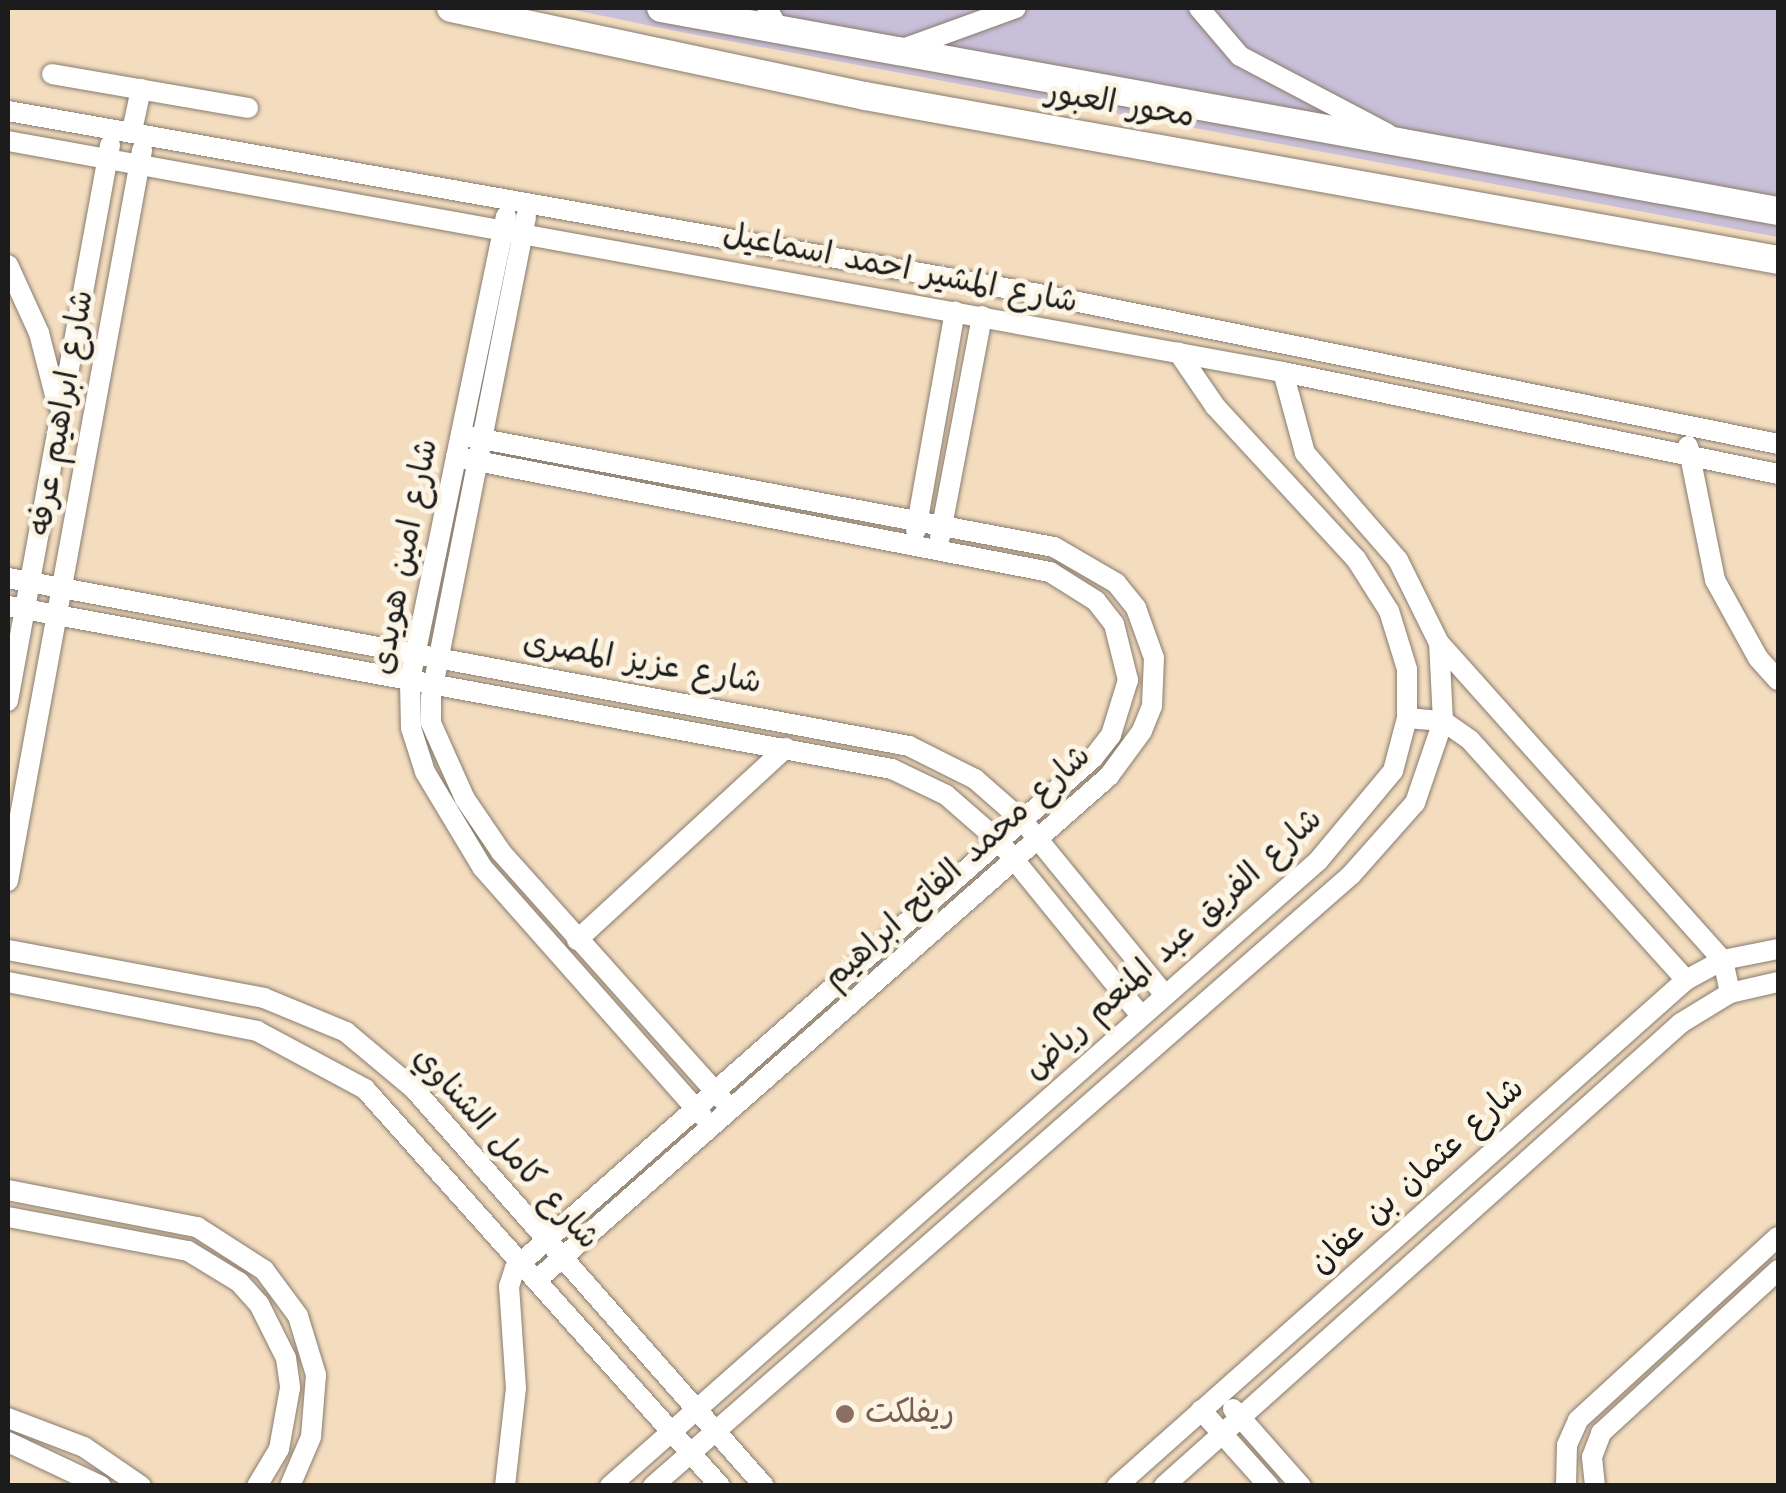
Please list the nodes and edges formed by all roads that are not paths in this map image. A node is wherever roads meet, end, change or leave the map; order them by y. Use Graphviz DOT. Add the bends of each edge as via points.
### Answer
graph roads {
  1 [pos="451,8"];
  2 [pos="661,8"];
  3 [pos="1016,8"];
  4 [pos="1200,8"];
  5 [pos="773,19"];
  6 [pos="896,51"];
  7 [pos="52,74"];
  8 [pos="140,89"];
  9 [pos="248,108"];
  10 [pos="8,111"];
  11 [pos="130,131"];
  12 [pos="8,141"];
  13 [pos="1402,143"];
  14 [pos="108,154"];
  15 [pos="140,161"];
  16 [pos="519,201"];
  17 [pos="1778,211"];
  18 [pos="514,228"];
  19 [pos="1778,260"];
  20 [pos="8,265"];
  21 [pos="955,311"];
  22 [pos="982,316"];
  23 [pos="1178,352"];
  24 [pos="1283,372"];
  25 [pos="938,410"];
  26 [pos="963,415"];
  27 [pos="60,416"];
  28 [pos="1683,424"];
  29 [pos="461,435"];
  30 [pos="483,439"];
  31 [pos="1778,444"];
  32 [pos="565,454"];
  33 [pos="1690,454"];
  34 [pos="456,457"];
  35 [pos="479,462"];
  36 [pos="1778,474"];
  37 [pos="561,477"];
  38 [pos="918,520"];
  39 [pos="942,524"];
  40 [pos="914,544"];
  41 [pos="938,549"];
  42 [pos="433,568"];
  43 [pos="458,573"];
  44 [pos="8,578"];
  45 [pos="30,582"];
  46 [pos="62,588"];
  47 [pos="1421,594"];
  48 [pos="16,608"];
  49 [pos="1389,611"];
  50 [pos="56,616"];
  51 [pos="1439,643"];
  52 [pos="416,653"];
  53 [pos="440,657"];
  54 [pos="1778,680"];
  55 [pos="410,681"];
  56 [pos="433,685"];
  57 [pos="8,701"];
  58 [pos="1407,718"];
  59 [pos="1443,721"];
  60 [pos="786,748"];
  61 [pos="1023,820"];
  62 [pos="1039,838"];
  63 [pos="1000,841"];
  64 [pos="1016,858"];
  65 [pos="8,880"];
  66 [pos="577,940"];
  67 [pos="1778,948"];
  68 [pos="8,950"];
  69 [pos="1723,960"];
  70 [pos="1686,980"];
  71 [pos="8,982"];
  72 [pos="1778,982"];
  73 [pos="1730,993"];
  74 [pos="1165,995"];
  75 [pos="1141,1016"];
  76 [pos="715,1092"];
  77 [pos="696,1109"];
  78 [pos="731,1109"];
  79 [pos="712,1126"];
  80 [pos="8,1190"];
  81 [pos="8,1217"];
  82 [pos="1778,1237"];
  83 [pos="548,1240"];
  84 [pos="563,1258"];
  85 [pos="522,1262"];
  86 [pos="1778,1270"];
  87 [pos="538,1279"];
  88 [pos="1219,1394"];
  89 [pos="696,1408"];
  90 [pos="1201,1410"];
  91 [pos="8,1418"];
  92 [pos="1240,1418"];
  93 [pos="671,1430"];
  94 [pos="716,1430"];
  95 [pos="1222,1434"];
  96 [pos="8,1442"];
  97 [pos="690,1452"];
  98 [pos="101,1486"];
  99 [pos="141,1486"];
  100 [pos="257,1486"];
  101 [pos="290,1486"];
  102 [pos="505,1486"];
  103 [pos="610,1486"];
  104 [pos="654,1486"];
  105 [pos="720,1486"];
  106 [pos="764,1486"];
  107 [pos="1117,1486"];
  108 [pos="1164,1486"];
  109 [pos="1268,1486"];
  110 [pos="1302,1486"];
  111 [pos="1566,1486"];
  112 [pos="1595,1486"];
  1 -- 19 [label="highway, محور العبور" via="864,96"];
  2 -- 5 [label="highway, محور العبور"];
  3 -- 6 [label="street"];
  4 -- 13 [label="street" via="1240,56"];
  5 -- 6 [label="highway, محور العبور"];
  6 -- 13 [label="highway, محور العبور"];
  7 -- 8 [label="street"];
  8 -- 9 [label="street"];
  8 -- 11 [label="street"];
  10 -- 11 [label="street, شارع المشير احمد اسماعيل"];
  11 -- 14 [label="street, شارع ابراهيم عرفه"];
  11 -- 15 [label="street, شارع ابراهيم عرفه"];
  11 -- 16 [label="street, شارع المشير احمد اسماعيل"];
  12 -- 14 [label="street, شارع المشير احمد اسماعيل"];
  13 -- 17 [label="highway, محور العبور"];
  14 -- 15 [label="street, شارع المشير احمد اسماعيل"];
  14 -- 27 [label="street, شارع ابراهيم عرفه"];
  15 -- 18 [label="street, شارع المشير احمد اسماعيل"];
  15 -- 46 [label="street, شارع ابراهيم عرفه"];
  16 -- 18 [label="street, شارع امين هويدى"];
  16 -- 28 [label="street, شارع المشير احمد اسماعيل" via="1094,305"];
  18 -- 21 [label="street, شارع المشير احمد اسماعيل"];
  18 -- 29 [label="street, شارع امين هويدى"];
  18 -- 30 [label="street, شارع امين هويدى"];
  20 -- 27 [label="street" via="39,333"];
  21 -- 22 [label="street, شارع المشير احمد اسماعيل"];
  21 -- 25 [label="street"];
  22 -- 23 [label="street, شارع المشير احمد اسماعيل"];
  22 -- 26 [label="street"];
  23 -- 24 [label="street, شارع المشير احمد اسماعيل"];
  23 -- 49 [label="street, شارع الفريق عبد المنعم رياض" via="1215,406 1356,560"];
  24 -- 33 [label="street, شارع المشير احمد اسماعيل"];
  24 -- 47 [label="street, شارع الفريق عبد المنعم رياض" via="1305,453"];
  25 -- 26 [label="street"];
  25 -- 38 [label="street"];
  26 -- 39 [label="street"];
  27 -- 45 [label="street, شارع ابراهيم عرفه"];
  28 -- 31 [label="street, شارع المشير احمد اسماعيل"];
  28 -- 33 [label="street"];
  29 -- 30 [label="street, شارع محمد الفاتح ابراهيم"];
  29 -- 34 [label="street, شارع امين هويدى"];
  30 -- 32 [label="street, شارع محمد الفاتح ابراهيم"];
  30 -- 35 [label="street, شارع امين هويدى"];
  32 -- 37 [label="street"];
  32 -- 38 [label="street, شارع محمد الفاتح ابراهيم"];
  33 -- 36 [label="street, شارع المشير احمد اسماعيل"];
  33 -- 54 [label="street" via="1715,580 1758,658"];
  34 -- 35 [label="street, شارع محمد الفاتح ابراهيم"];
  34 -- 42 [label="street, شارع امين هويدى"];
  35 -- 37 [label="street, شارع محمد الفاتح ابراهيم"];
  35 -- 43 [label="street, شارع امين هويدى"];
  37 -- 40 [label="street, شارع محمد الفاتح ابراهيم"];
  38 -- 39 [label="street, شارع محمد الفاتح ابراهيم"];
  38 -- 40 [label="street"];
  39 -- 41 [label="street"];
  39 -- 62 [label="street, شارع محمد الفاتح ابراهيم" via="1081,558 1116,583 1150,637 1155,679 1142,731 1110,776"];
  40 -- 41 [label="street, شارع محمد الفاتح ابراهيم"];
  41 -- 61 [label="street, شارع محمد الفاتح ابراهيم" via="1025,565 1074,584 1105,613 1125,651 1128,680 1112,736"];
  42 -- 43 [label="street"];
  42 -- 52 [label="street, شارع امين هويدى"];
  43 -- 53 [label="street, شارع امين هويدى"];
  44 -- 45 [label="street, شارع عزيز المصرى"];
  45 -- 46 [label="street, شارع عزيز المصرى"];
  45 -- 48 [label="street, شارع ابراهيم عرفه"];
  46 -- 50 [label="street, شارع ابراهيم عرفه"];
  46 -- 52 [label="street, شارع عزيز المصرى"];
  47 -- 49 [label="street" via="1399,598"];
  47 -- 51 [label="street, شارع الفريق عبد المنعم رياض"];
  48 -- 50 [label="street, شارع عزيز المصرى"];
  48 -- 57 [label="street, شارع ابراهيم عرفه"];
  49 -- 58 [label="street, شارع الفريق عبد المنعم رياض" via="1407,669"];
  50 -- 55 [label="street, شارع عزيز المصرى"];
  50 -- 65 [label="street, شارع ابراهيم عرفه"];
  51 -- 59 [label="street, شارع الفريق عبد المنعم رياض"];
  51 -- 69 [label="street"];
  52 -- 53 [label="street, شارع عزيز المصرى"];
  52 -- 55 [label="street, شارع امين هويدى"];
  53 -- 56 [label="street, شارع امين هويدى"];
  53 -- 61 [label="street, شارع عزيز المصرى" via="897,742 954,766"];
  55 -- 56 [label="street, شارع عزيز المصرى"];
  55 -- 77 [label="street, شارع امين هويدى" via="409,713 421,758 467,846"];
  56 -- 60 [label="street, شارع عزيز المصرى"];
  56 -- 66 [label="street, شارع امين هويدى" via="435,735 466,799 501,852"];
  58 -- 59 [label="street"];
  58 -- 74 [label="street, شارع الفريق عبد المنعم رياض" via="1393,771 1348,832"];
  59 -- 70 [label="street" via="1470,740"];
  59 -- 94 [label="street, شارع الفريق عبد المنعم رياض" via="1415,802 1387,840"];
  60 -- 63 [label="street, شارع عزيز المصرى" via="920,780"];
  60 -- 66 [label="street"];
  61 -- 62 [label="street, شارع عزيز المصرى"];
  61 -- 63 [label="street, شارع محمد الفاتح ابراهيم"];
  62 -- 64 [label="street, شارع محمد الفاتح ابراهيم"];
  62 -- 74 [label="street, شارع عزيز المصرى"];
  63 -- 64 [label="street, شارع عزيز المصرى"];
  63 -- 76 [label="street, شارع محمد الفاتح ابراهيم"];
  64 -- 75 [label="street, شارع عزيز المصرى"];
  64 -- 78 [label="street, شارع محمد الفاتح ابراهيم"];
  66 -- 76 [label="street, شارع امين هويدى"];
  67 -- 69 [label="street, شارع عثمان بن عفان"];
  68 -- 83 [label="street, شارع كامل الشناوي" via="264,998 346,1032 414,1089"];
  69 -- 70 [label="street, شارع عثمان بن عفان"];
  69 -- 73 [label="street"];
  70 -- 88 [label="street, شارع عثمان بن عفان"];
  71 -- 85 [label="street, شارع كامل الشناوي" via="231,1024 332,1066 396,1116"];
  72 -- 73 [label="street, شارع عثمان بن عفان"];
  73 -- 92 [label="street, شارع عثمان بن عفان" via="1681,1023"];
  74 -- 75 [label="street, شارع الفريق عبد المنعم رياض"];
  75 -- 89 [label="street, شارع الفريق عبد المنعم رياض"];
  76 -- 77 [label="street, شارع محمد الفاتح ابراهيم"];
  76 -- 78 [label="street, شارع امين هويدى"];
  77 -- 79 [label="street, شارع امين هويدى"];
  77 -- 83 [label="street, شارع محمد الفاتح ابراهيم"];
  78 -- 79 [label="street, شارع محمد الفاتح ابراهيم"];
  79 -- 84 [label="street, شارع محمد الفاتح ابراهيم"];
  80 -- 101 [label="street" via="197,1227 264,1270 298,1316 316,1375 312,1437"];
  81 -- 100 [label="street" via="188,1251 227,1273 260,1304 286,1358 290,1388 280,1449"];
  82 -- 111 [label="street" via="1578,1420 1566,1445"];
  83 -- 84 [label="street, شارع كامل الشناوي"];
  83 -- 85 [label="street, شارع محمد الفاتح ابراهيم"];
  84 -- 87 [label="street, شارع محمد الفاتح ابراهيم"];
  84 -- 89 [label="street, شارع كامل الشناوي"];
  85 -- 87 [label="street, شارع كامل الشناوي"];
  85 -- 102 [label="street" via="509,1286 516,1388"];
  86 -- 112 [label="street" via="1601,1433 1592,1457"];
  87 -- 93 [label="street, شارع كامل الشناوي"];
  88 -- 90 [label="street, شارع عثمان بن عفان"];
  88 -- 92 [label="street"];
  89 -- 93 [label="street, شارع الفريق عبد المنعم رياض"];
  89 -- 94 [label="street, شارع كامل الشناوي"];
  90 -- 95 [label="street"];
  90 -- 107 [label="street, شارع عثمان بن عفان"];
  91 -- 99 [label="street" via="84,1447"];
  92 -- 95 [label="street, شارع عثمان بن عفان"];
  92 -- 110 [label="street"];
  93 -- 97 [label="street, شارع كامل الشناوي"];
  93 -- 103 [label="street, شارع الفريق عبد المنعم رياض"];
  94 -- 97 [label="street, شارع الفريق عبد المنعم رياض"];
  94 -- 106 [label="street, شارع كامل الشناوي"];
  95 -- 108 [label="street, شارع عثمان بن عفان"];
  95 -- 109 [label="street"];
  96 -- 98 [label="street"];
  97 -- 104 [label="street, شارع الفريق عبد المنعم رياض"];
  97 -- 105 [label="street, شارع كامل الشناوي"];
}
